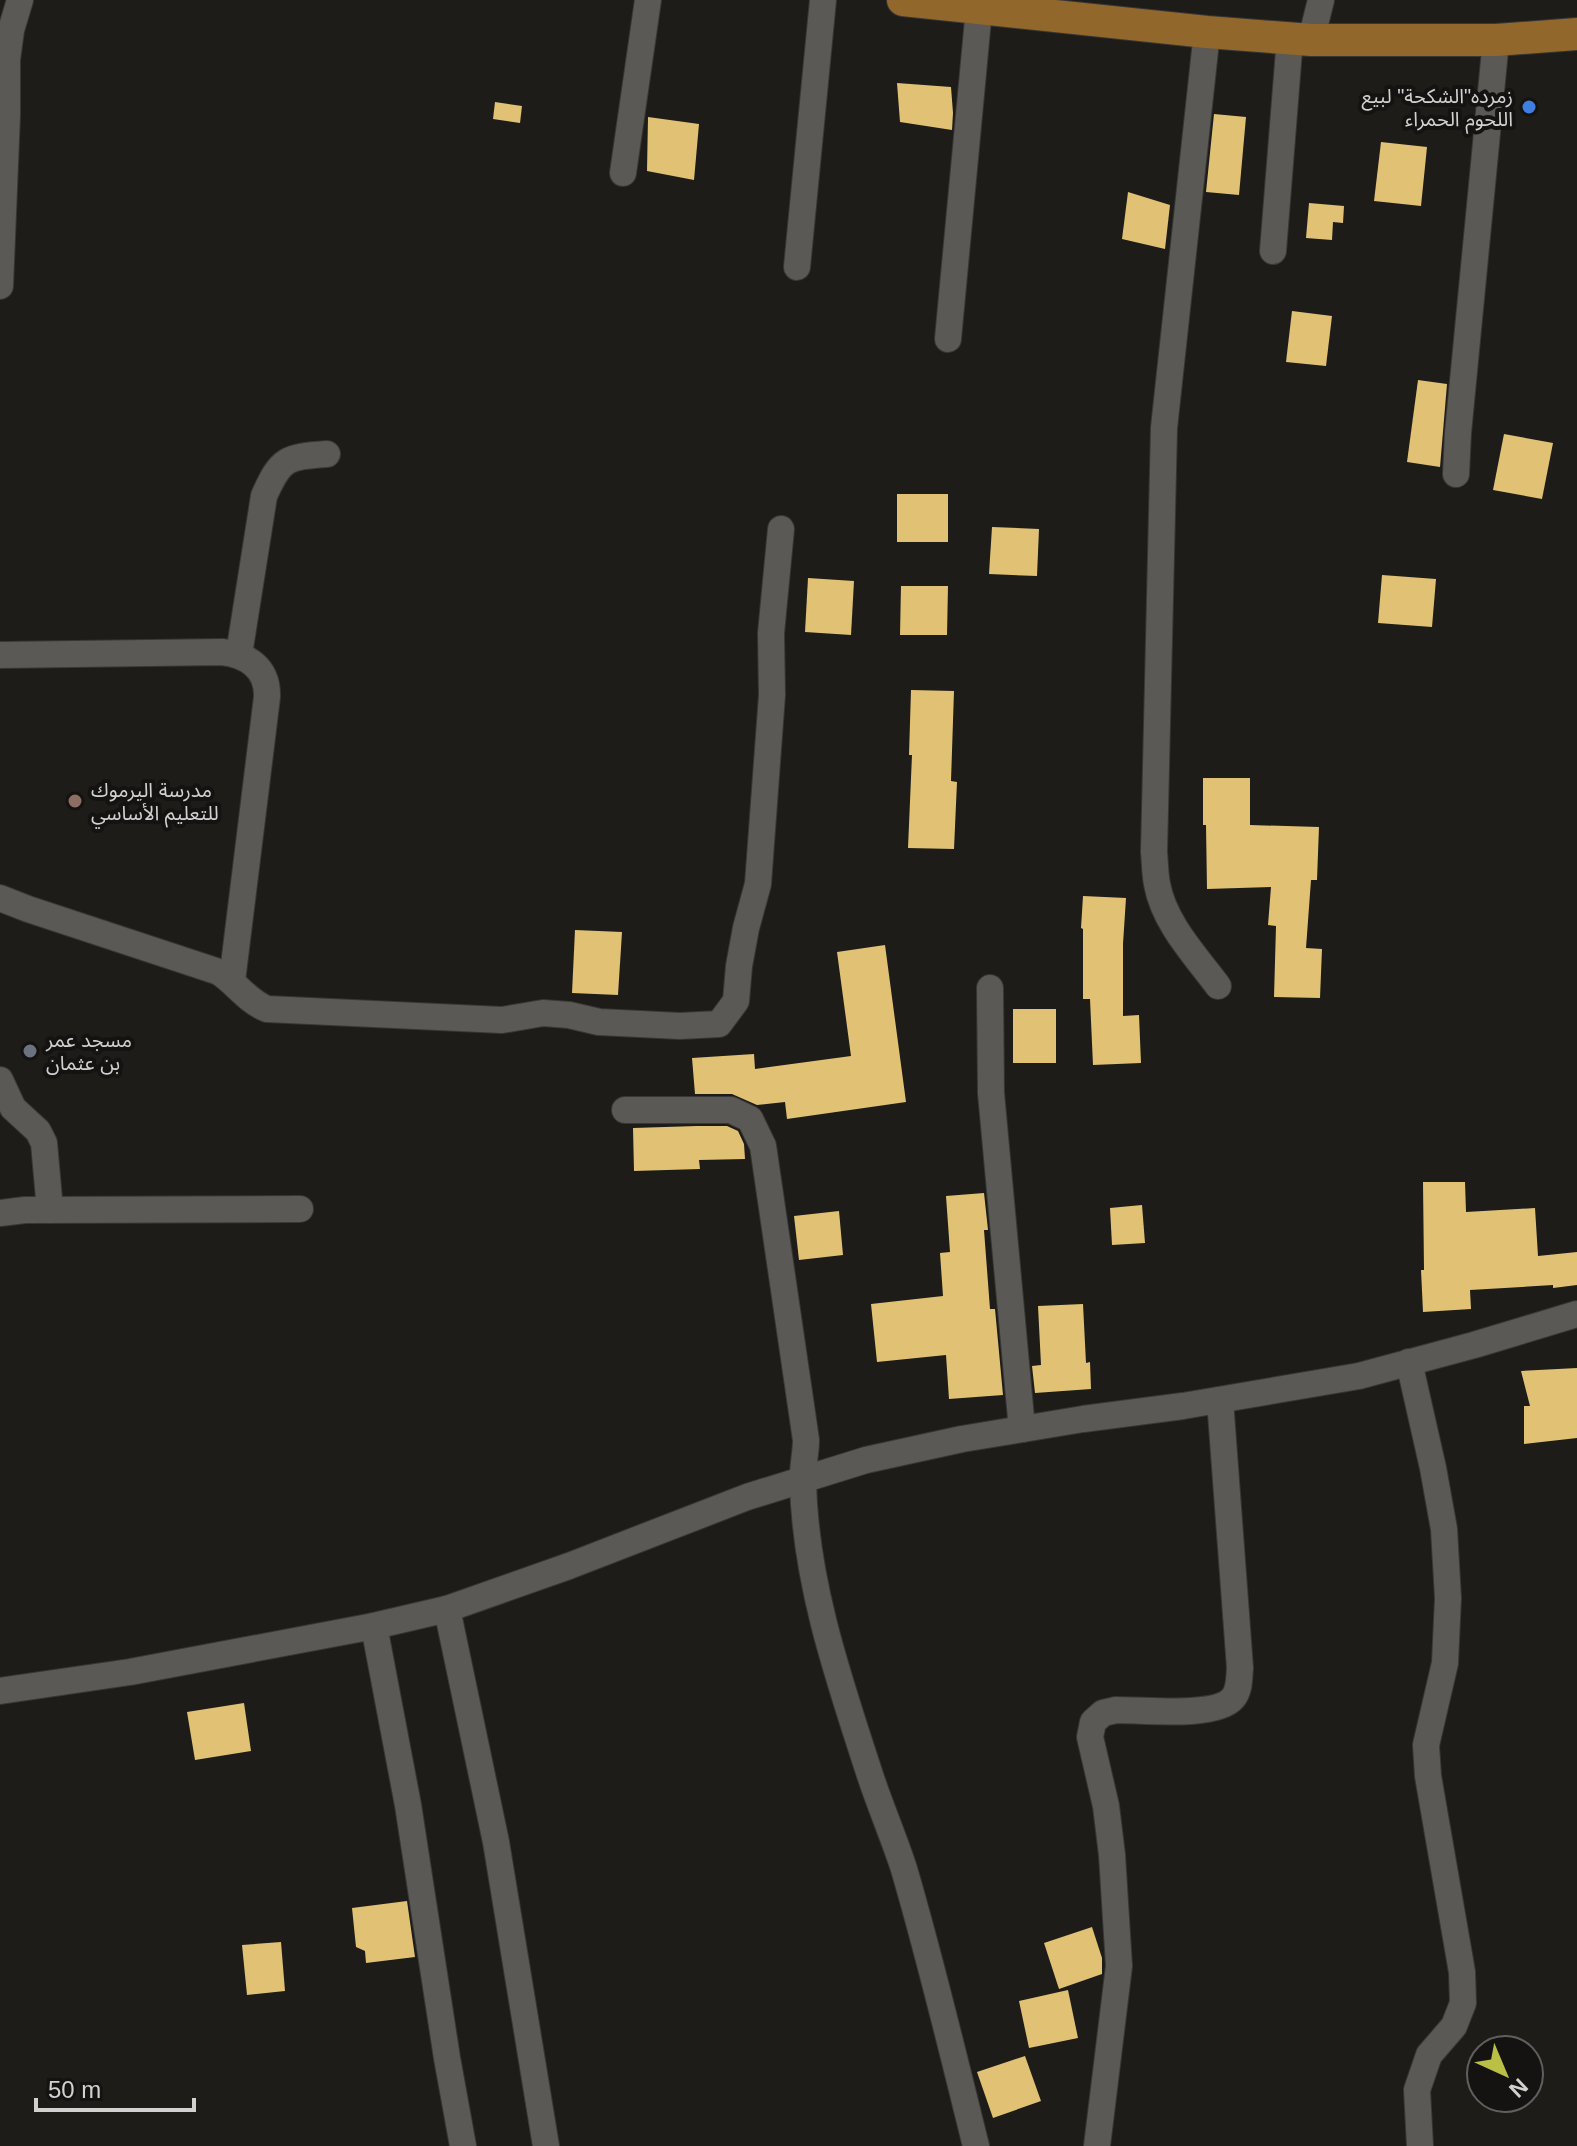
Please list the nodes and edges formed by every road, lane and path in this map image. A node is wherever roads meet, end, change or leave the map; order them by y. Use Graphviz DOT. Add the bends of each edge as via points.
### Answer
graph roads {
  1 [pos="20,0"];
  2 [pos="648,0"];
  3 [pos="823,0"];
  4 [pos="903,0"];
  5 [pos="1321,0"];
  6 [pos="979,9"];
  7 [pos="1207,32"];
  8 [pos="1577,34"];
  9 [pos="1301,39"];
  10 [pos="1496,40"];
  11 [pos="623,173"];
  12 [pos="1273,251"];
  13 [pos="797,267"];
  14 [pos="0,286"];
  15 [pos="948,339"];
  16 [pos="327,454"];
  17 [pos="1456,474"];
  18 [pos="781,529"];
  19 [pos="239,654"];
  20 [pos="0,655"];
  21 [pos="0,898"];
  22 [pos="232,981"];
  23 [pos="1218,986"];
  24 [pos="990,988"];
  25 [pos="0,1080"];
  26 [pos="625,1110"];
  27 [pos="300,1209"];
  28 [pos="50,1210"];
  29 [pos="0,1213"];
  30 [pos="1577,1314"];
  31 [pos="1409,1362"];
  32 [pos="1220,1400"];
  33 [pos="1022,1429"];
  34 [pos="803,1480"];
  35 [pos="447,1609"];
  36 [pos="374,1626"];
  37 [pos="0,1691"];
  38 [pos="463,2146"];
  39 [pos="546,2146"];
  40 [pos="976,2146"];
  41 [pos="1097,2146"];
  42 [pos="1420,2146"];
  1 -- 14 [label="street" via="7,60"];
  2 -- 11 [label="street"];
  3 -- 13 [label="street"];
  4 -- 6 [label="main road"];
  5 -- 9 [label="street"];
  6 -- 7 [label="main road"];
  6 -- 15 [label="street"];
  7 -- 9 [label="main road"];
  7 -- 23 [label="street" via="1164,428 1154,852 1164,909"];
  8 -- 10 [label="main road"];
  9 -- 10 [label="main road"];
  9 -- 12 [label="street"];
  10 -- 17 [label="street"];
  16 -- 19 [label="street" via="297,456 283,463 264,496"];
  18 -- 22 [label="street" via="758,884 736,1001 719,1024 599,1022 543,1013 502,1020 267,1009"];
  19 -- 20 [label="street"];
  19 -- 22 [label="street" via="268,685"];
  21 -- 22 [label="street" via="195,963"];
  24 -- 33 [label="street" via="991,1093"];
  25 -- 28 [label="street" via="13,1108 44,1143"];
  26 -- 34 [label="street" via="731,1110 750,1119 757,1132 806,1440"];
  27 -- 28 [label="street"];
  28 -- 29 [label="street"];
  30 -- 31 [label="street"];
  31 -- 32 [label="street"];
  31 -- 42 [label="street" via="1444,1529 1445,1663 1426,1745 1463,2003 1454,2026 1429,2055 1417,2090"];
  32 -- 33 [label="street"];
  32 -- 41 [label="street" via="1239,1685 1233,1698 1219,1708 1103,1713 1093,1722 1090,1737 1106,1806 1119,1966"];
  33 -- 34 [label="street" via="866,1460"];
  34 -- 35 [label="street"];
  34 -- 40 [label="street" via="809,1547 829,1640 903,1866"];
  35 -- 36 [label="street"];
  35 -- 39 [label="street" via="496,1842"];
  36 -- 37 [label="street"];
  36 -- 38 [label="street"];
}
